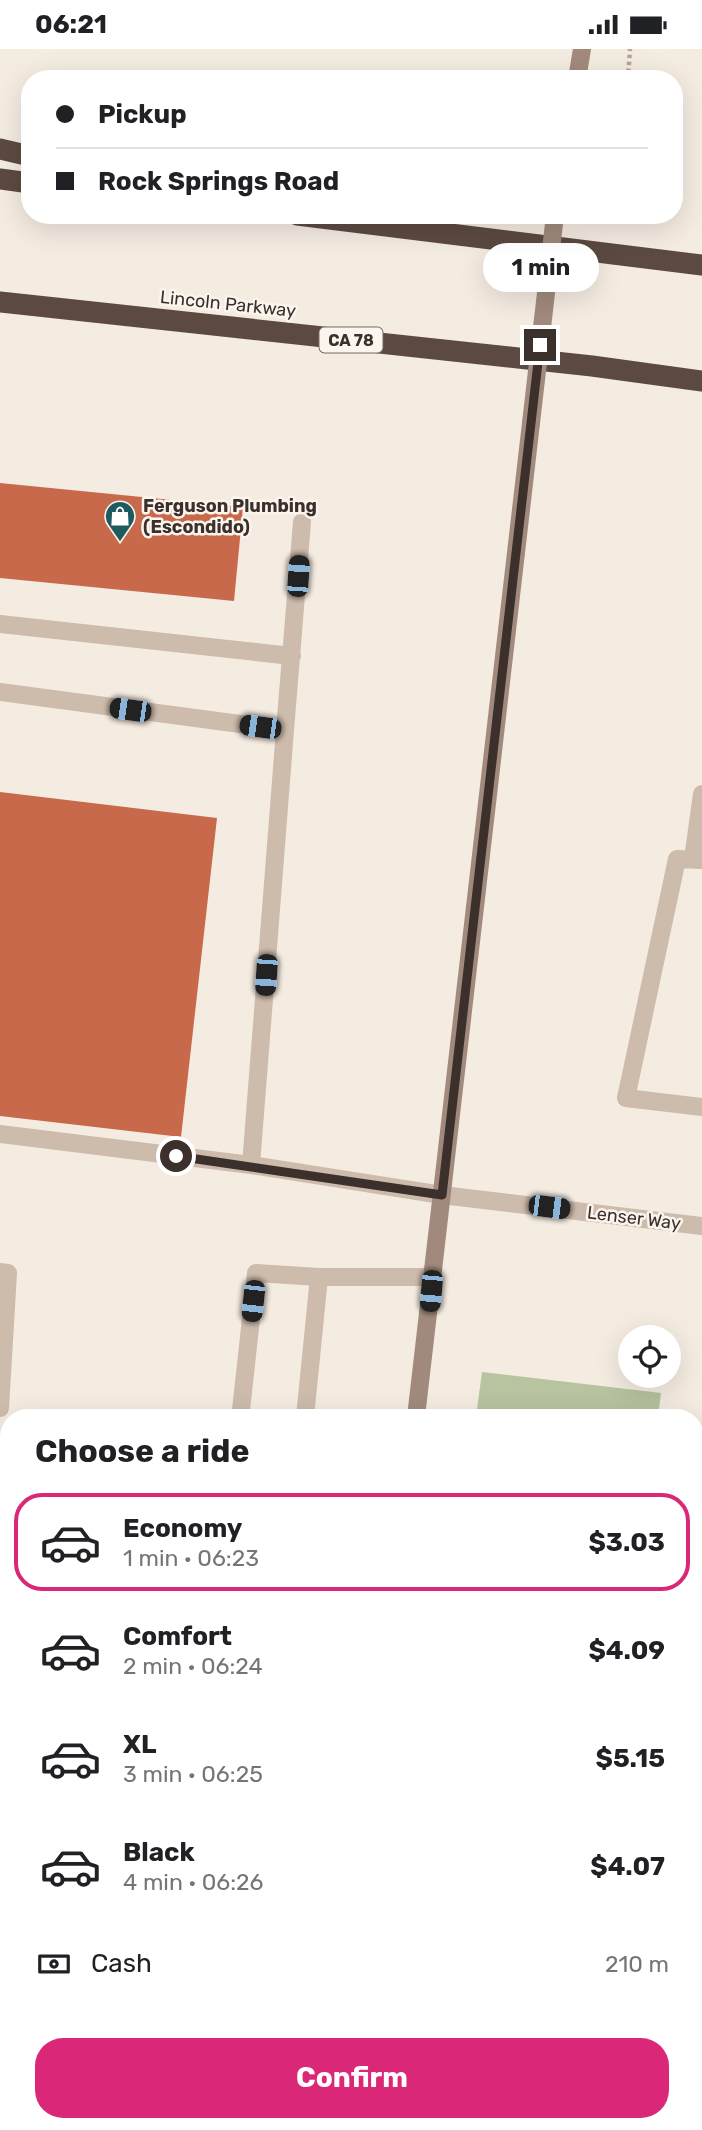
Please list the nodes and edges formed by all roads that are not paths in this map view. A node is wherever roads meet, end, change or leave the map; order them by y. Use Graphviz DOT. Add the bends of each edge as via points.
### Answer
graph roads {
  1 [pos="582,49"];
  2 [pos="578,70"];
  3 [pos="0,149"];
  4 [pos="21,154"];
  5 [pos="0,179"];
  6 [pos="21,182"];
  7 [pos="368,224"];
  8 [pos="391,224"];
  9 [pos="554,224"];
  10 [pos="432,232"];
  11 [pos="702,265"];
  12 [pos="0,302"];
  13 [pos="702,381"];
  14 [pos="302,522"];
  15 [pos="0,624"];
  16 [pos="292,656"];
  17 [pos="0,692"];
  18 [pos="285,730"];
  19 [pos="702,794"];
  20 [pos="697,860"];
  21 [pos="702,1107"];
  22 [pos="0,1134"];
  23 [pos="251,1165"];
  24 [pos="442,1195"];
  25 [pos="702,1226"];
  26 [pos="0,1272"];
  27 [pos="319,1277"];
  28 [pos="432,1277"];
  29 [pos="0,1408"];
  30 [pos="241,1409"];
  31 [pos="306,1409"];
  32 [pos="417,1409"];
  1 -- 2 [label="street"];
  3 -- 4 [label="highway"];
  5 -- 6 [label="highway"];
  7 -- 10 [label="highway"];
  8 -- 10 [label="highway"];
  9 -- 24 [label="street, bridge"];
  10 -- 11 [label="highway"];
  12 -- 13 [label="highway, Lincoln Parkway / CA 78"];
  14 -- 16 [label="street"];
  15 -- 16 [label="street"];
  16 -- 18 [label="street"];
  17 -- 18 [label="street"];
  18 -- 23 [label="street"];
  19 -- 20 [label="street"];
  20 -- 21 [label="street" via="677,859 626,1098"];
  22 -- 23 [label="street, Lenser Way"];
  23 -- 24 [label="street, Lenser Way"];
  24 -- 25 [label="street, Lenser Way"];
  24 -- 28 [label="street"];
  26 -- 29 [label="street" via="8,1273"];
  27 -- 28 [label="street"];
  27 -- 30 [label="street" via="256,1273"];
  27 -- 31 [label="street"];
  28 -- 32 [label="street"];
}
